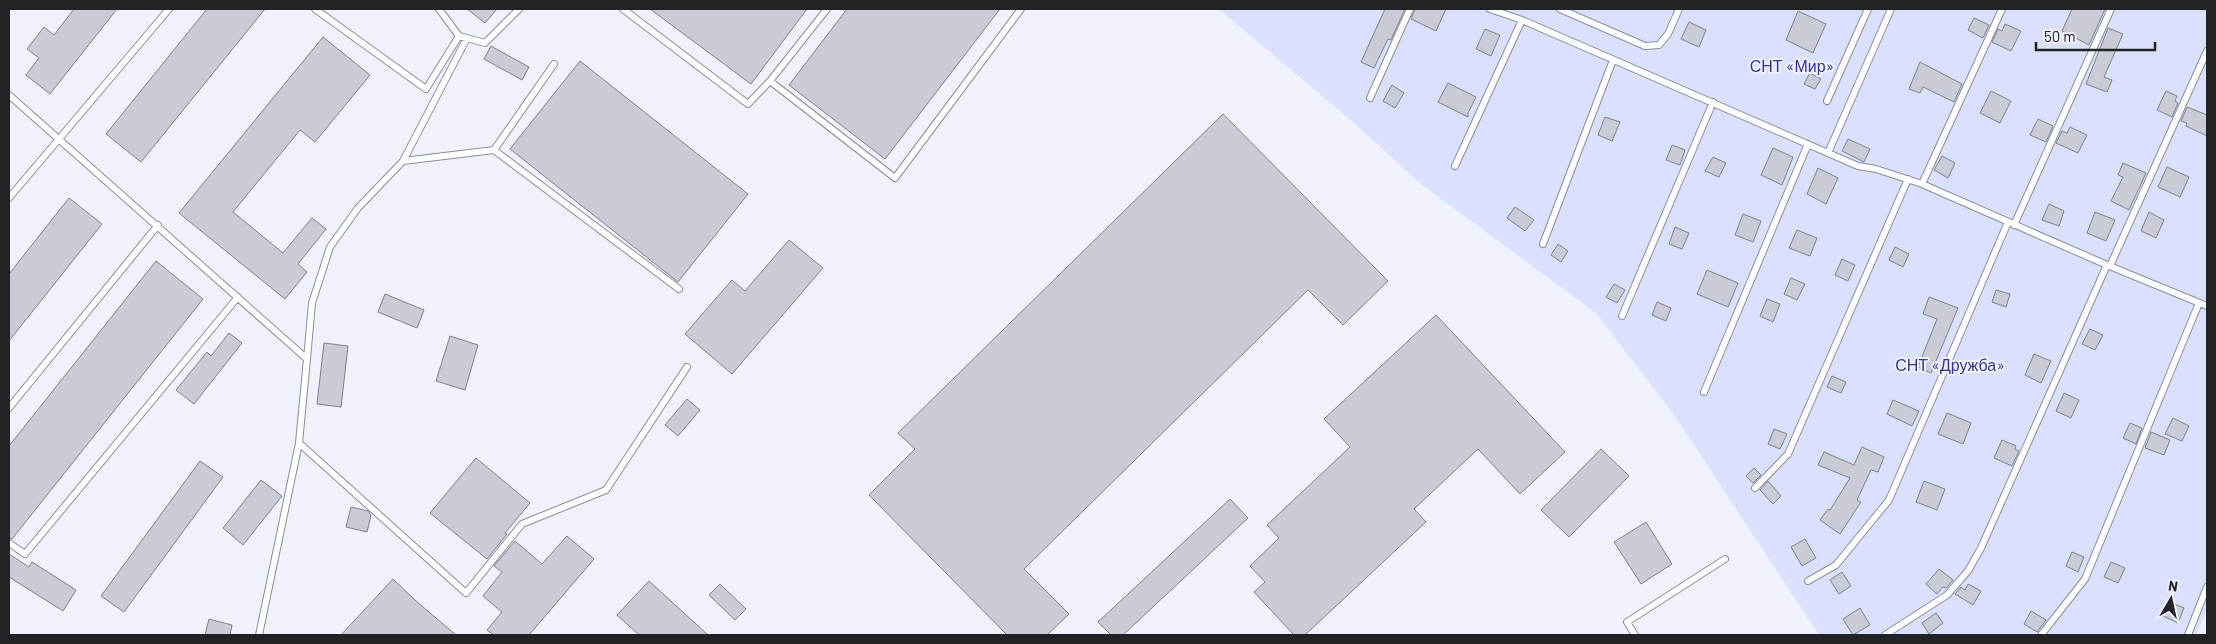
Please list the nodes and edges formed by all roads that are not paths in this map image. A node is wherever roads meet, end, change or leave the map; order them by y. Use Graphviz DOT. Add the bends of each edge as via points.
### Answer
graph roads {
  1 [pos="169,9"];
  2 [pos="315,9"];
  3 [pos="439,9"];
  4 [pos="519,9"];
  5 [pos="623,9"];
  6 [pos="827,9"];
  7 [pos="1021,9"];
  8 [pos="1410,9"];
  9 [pos="1490,9"];
  10 [pos="1560,9"];
  11 [pos="1679,9"];
  12 [pos="1868,9"];
  13 [pos="1891,9"];
  14 [pos="2002,9"];
  15 [pos="2111,9"];
  16 [pos="1522,20"];
  17 [pos="458,36"];
  18 [pos="467,38"];
  19 [pos="2207,51"];
  20 [pos="1613,60"];
  21 [pos="554,64"];
  22 [pos="770,81"];
  23 [pos="9,95"];
  24 [pos="1370,98"];
  25 [pos="1827,101"];
  26 [pos="1713,102"];
  27 [pos="58,139"];
  28 [pos="1808,144"];
  29 [pos="494,150"];
  30 [pos="1828,153"];
  31 [pos="402,161"];
  32 [pos="1455,166"];
  33 [pos="1908,179"];
  34 [pos="1922,184"];
  35 [pos="9,198"];
  36 [pos="2011,223"];
  37 [pos="158,225"];
  38 [pos="1543,244"];
  39 [pos="2109,266"];
  40 [pos="679,288"];
  41 [pos="238,297"];
  42 [pos="2205,304"];
  43 [pos="1622,316"];
  44 [pos="307,359"];
  45 [pos="687,367"];
  46 [pos="1704,392"];
  47 [pos="9,408"];
  48 [pos="299,443"];
  49 [pos="1755,488"];
  50 [pos="9,543"];
  51 [pos="1725,559"];
  52 [pos="1808,581"];
  53 [pos="2207,587"];
  54 [pos="259,635"];
  55 [pos="1635,635"];
  56 [pos="1886,635"];
  57 [pos="2041,635"];
  58 [pos="2188,635"];
  1 -- 27 [label="lane"];
  2 -- 17 [label="lane" via="426,88"];
  3 -- 17 [label="lane"];
  4 -- 18 [label="lane" via="485,44"];
  5 -- 22 [label="lane" via="748,104"];
  6 -- 22 [label="lane"];
  7 -- 22 [label="lane" via="895,178"];
  8 -- 24 [label="lane"];
  9 -- 16 [label="lane"];
  10 -- 11 [label="lane" via="1645,46 1659,45 1668,34"];
  12 -- 25 [label="lane"];
  13 -- 30 [label="lane"];
  14 -- 34 [label="lane"];
  15 -- 36 [label="lane"];
  16 -- 20 [label="lane"];
  16 -- 32 [label="lane"];
  17 -- 18 [label="lane"];
  18 -- 31 [label="lane"];
  19 -- 39 [label="lane"];
  20 -- 26 [label="lane"];
  20 -- 38 [label="lane"];
  21 -- 29 [label="lane"];
  23 -- 27 [label="lane"];
  26 -- 28 [label="lane"];
  26 -- 43 [label="lane"];
  27 -- 35 [label="lane"];
  27 -- 37 [label="lane"];
  28 -- 30 [label="lane"];
  28 -- 46 [label="lane"];
  29 -- 31 [label="lane"];
  29 -- 40 [label="lane"];
  30 -- 33 [label="lane" via="1858,166"];
  31 -- 44 [label="lane" via="358,208 330,247 312,303"];
  33 -- 34 [label="lane"];
  33 -- 49 [label="lane" via="1788,454"];
  34 -- 36 [label="lane"];
  36 -- 39 [label="lane"];
  36 -- 52 [label="lane" via="1888,500 1836,565"];
  37 -- 41 [label="lane"];
  37 -- 47 [label="lane"];
  39 -- 42 [label="lane"];
  39 -- 56 [label="lane" via="1982,548 1968,571 1946,595"];
  41 -- 44 [label="lane"];
  41 -- 50 [label="lane" via="26,554"];
  42 -- 57 [label="lane" via="2085,579"];
  44 -- 48 [label="lane"];
  45 -- 48 [label="lane" via="606,490 522,524 466,593"];
  48 -- 54 [label="lane"];
  51 -- 55 [label="lane" via="1627,622"];
  53 -- 58 [label="lane"];
}
